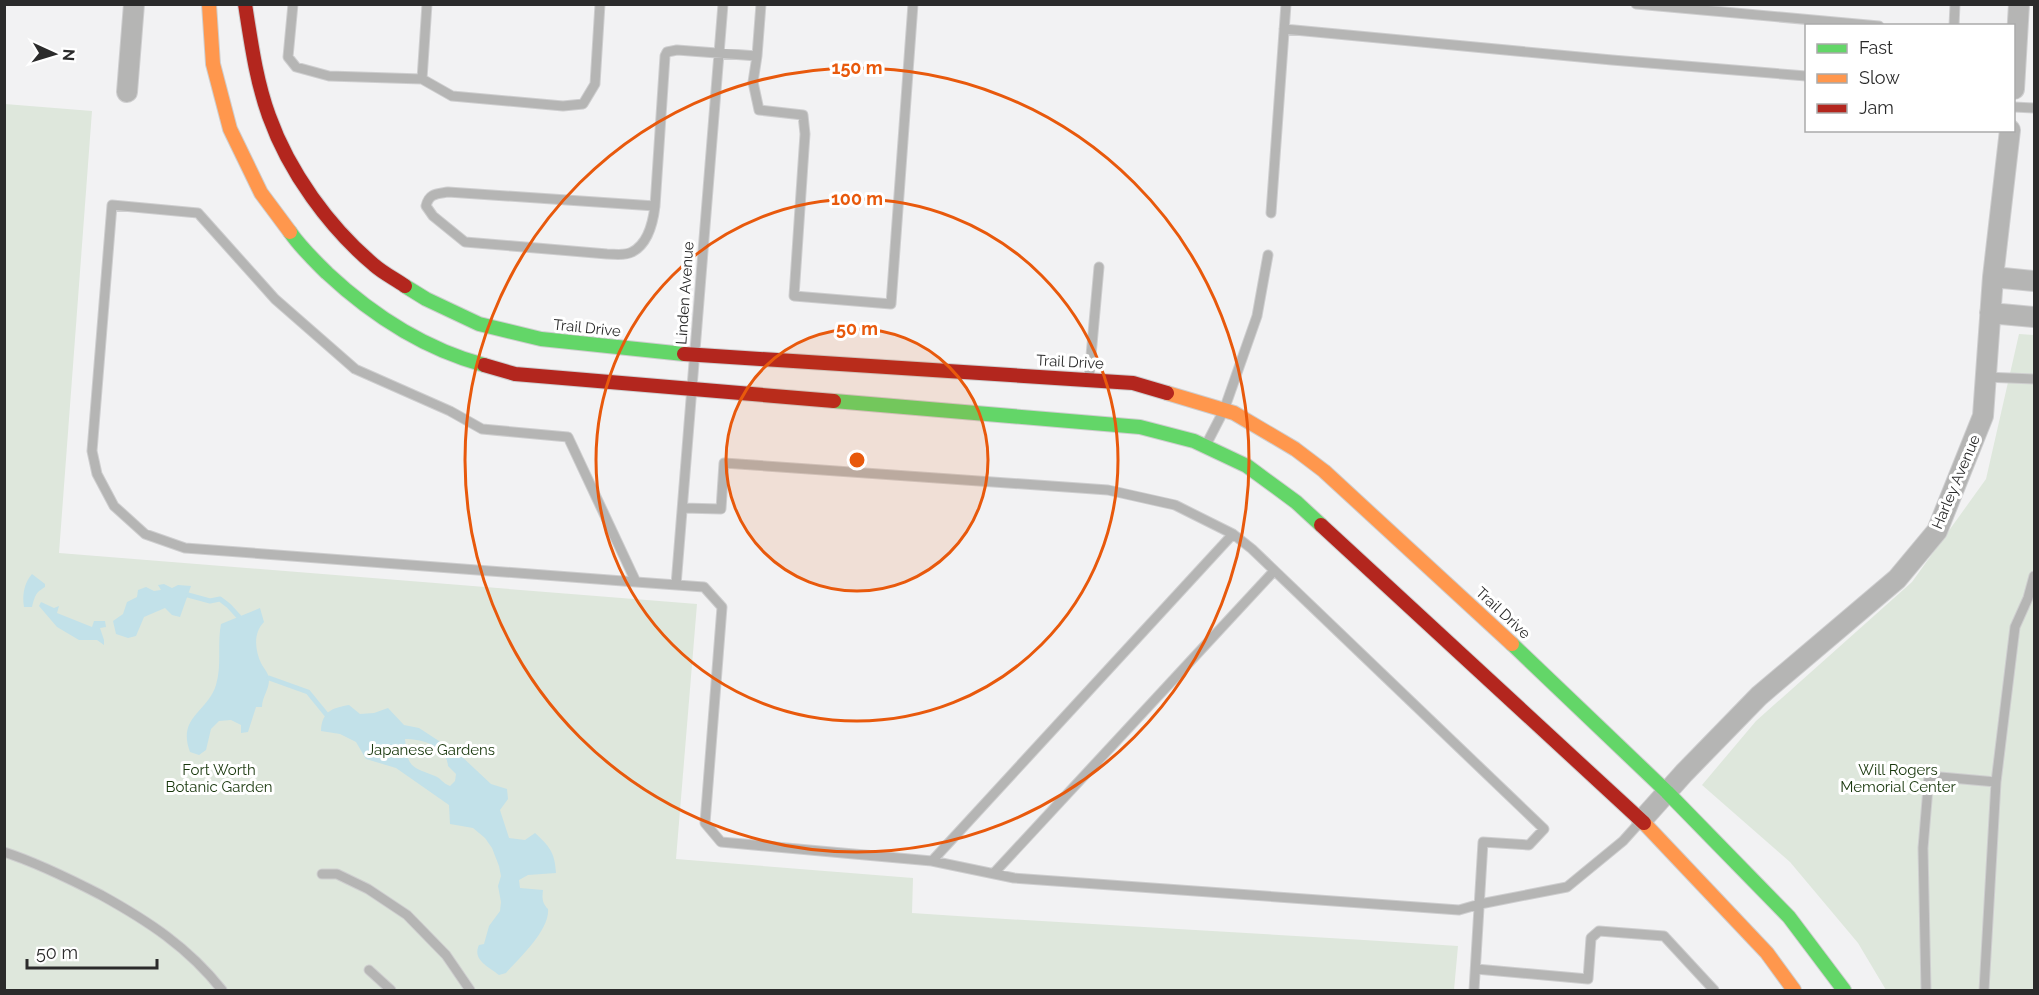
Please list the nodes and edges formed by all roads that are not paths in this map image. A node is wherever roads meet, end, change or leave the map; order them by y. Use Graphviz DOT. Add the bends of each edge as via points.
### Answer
graph roads {
  1 [pos="134,4"];
  2 [pos="208,4"];
  3 [pos="245,4"];
  4 [pos="293,4"];
  5 [pos="427,4"];
  6 [pos="600,4"];
  7 [pos="723,4"];
  8 [pos="762,4"];
  9 [pos="913,4"];
  10 [pos="1286,4"];
  11 [pos="1636,4"];
  12 [pos="1955,4"];
  13 [pos="2019,4"];
  14 [pos="1857,24"];
  15 [pos="1953,24"];
  16 [pos="1284,29"];
  17 [pos="2015,35"];
  18 [pos="719,54"];
  19 [pos="757,56"];
  20 [pos="1805,76"];
  21 [pos="422,79"];
  22 [pos="127,92"];
  23 [pos="2015,107"];
  24 [pos="2034,108"];
  25 [pos="2010,132"];
  26 [pos="655,206"];
  27 [pos="1271,213"];
  28 [pos="1268,255"];
  29 [pos="1099,267"];
  30 [pos="1993,277"];
  31 [pos="2034,281"];
  32 [pos="1990,313"];
  33 [pos="2034,317"];
  34 [pos="695,355"];
  35 [pos="1985,377"];
  36 [pos="2034,379"];
  37 [pos="1088,385"];
  38 [pos="692,389"];
  39 [pos="1224,410"];
  40 [pos="1205,447"];
  41 [pos="683,508"];
  42 [pos="1233,534"];
  43 [pos="1274,571"];
  44 [pos="2034,576"];
  45 [pos="636,582"];
  46 [pos="676,585"];
  47 [pos="1996,782"];
  48 [pos="1667,792"];
  49 [pos="1642,820"];
  50 [pos="4,852"];
  51 [pos="932,861"];
  52 [pos="994,873"];
  53 [pos="322,874"];
  54 [pos="1480,904"];
  55 [pos="1476,969"];
  56 [pos="369,970"];
  57 [pos="222,990"];
  58 [pos="391,990"];
  59 [pos="470,990"];
  60 [pos="1474,990"];
  61 [pos="1714,990"];
  62 [pos="1794,990"];
  63 [pos="1844,990"];
  64 [pos="1926,990"];
  65 [pos="1984,990"];
  1 -- 22 [label="street"];
  2 -- 38 [label="street" via="213,64 230,129 261,193 300,247 351,295 407,333 465,360 515,374"];
  3 -- 34 [label="street, Trail Drive" via="255,66 269,117 294,169 333,224 376,267 426,299 479,324 541,339"];
  4 -- 21 [label="lane" via="288,57 296,67 329,76"];
  5 -- 21 [label="lane"];
  6 -- 21 [label="lane" via="595,84 583,104 563,106 452,96"];
  7 -- 18 [label="lane, Linden Avenue"];
  8 -- 19 [label="lane"];
  9 -- 19 [label="lane" via="891,304 794,296 803,115 759,110 753,82"];
  10 -- 16 [label="lane"];
  11 -- 14 [label="lane"];
  12 -- 15 [label="lane"];
  13 -- 17 [label="street"];
  16 -- 20 [label="lane"];
  16 -- 27 [label="lane"];
  18 -- 19 [label="lane"];
  18 -- 26 [label="lane" via="676,50 665,56"];
  18 -- 34 [label="lane, Linden Avenue"];
  23 -- 24 [label="lane"];
  25 -- 30 [label="street, Harley Avenue"];
  26 -- 26 [label="lane" via="643,244 630,254 465,242 426,206 432,194 448,192"];
  28 -- 39 [label="lane" via="1257,316"];
  29 -- 37 [label="lane"];
  30 -- 31 [label="street"];
  30 -- 32 [label="street, Harley Avenue"];
  32 -- 33 [label="street"];
  32 -- 35 [label="street, Harley Avenue"];
  34 -- 37 [label="street, Trail Drive"];
  34 -- 38 [label="lane, Linden Avenue"];
  35 -- 36 [label="lane"];
  35 -- 48 [label="street, Harley Avenue" via="1983,416 1937,531 1897,579 1759,696"];
  37 -- 39 [label="street, Trail Drive" via="1133,383"];
  38 -- 40 [label="street" via="1086,417 1140,427"];
  38 -- 41 [label="lane, Linden Avenue"];
  39 -- 40 [label="lane"];
  39 -- 48 [label="street, Trail Drive" via="1295,449 1323,471"];
  40 -- 49 [label="street" via="1246,466 1296,502"];
  41 -- 42 [label="lane" via="721,510 724,463 1108,490 1175,505"];
  41 -- 46 [label="lane, Linden Avenue"];
  42 -- 43 [label="lane"];
  42 -- 51 [label="lane"];
  43 -- 52 [label="lane"];
  43 -- 54 [label="lane" via="1544,829 1529,845 1483,842"];
  44 -- 47 [label="lane" via="2015,627"];
  45 -- 45 [label="lane" via="568,437 482,429 355,369 275,299 198,213 112,205 92,451 97,474 114,506 144,534 185,548"];
  45 -- 46 [label="lane"];
  46 -- 51 [label="lane" via="704,587 722,607 705,823 722,842"];
  47 -- 64 [label="lane" via="1929,777 1923,848"];
  47 -- 65 [label="lane"];
  48 -- 49 [label="street, Harley Avenue"];
  48 -- 63 [label="street, Trail Drive" via="1789,917"];
  49 -- 54 [label="lane" via="1623,841 1567,887"];
  49 -- 62 [label="street" via="1767,953"];
  50 -- 57 [label="lane" via="70,879 141,917 166,934"];
  51 -- 52 [label="lane"];
  52 -- 54 [label="lane" via="1025,879 1421,908 1459,910"];
  53 -- 59 [label="lane" via="337,874 407,915 446,955"];
  54 -- 55 [label="lane"];
  55 -- 60 [label="lane"];
  55 -- 61 [label="lane" via="1588,979 1591,938 1599,930 1664,936"];
  56 -- 58 [label="lane"];
}
